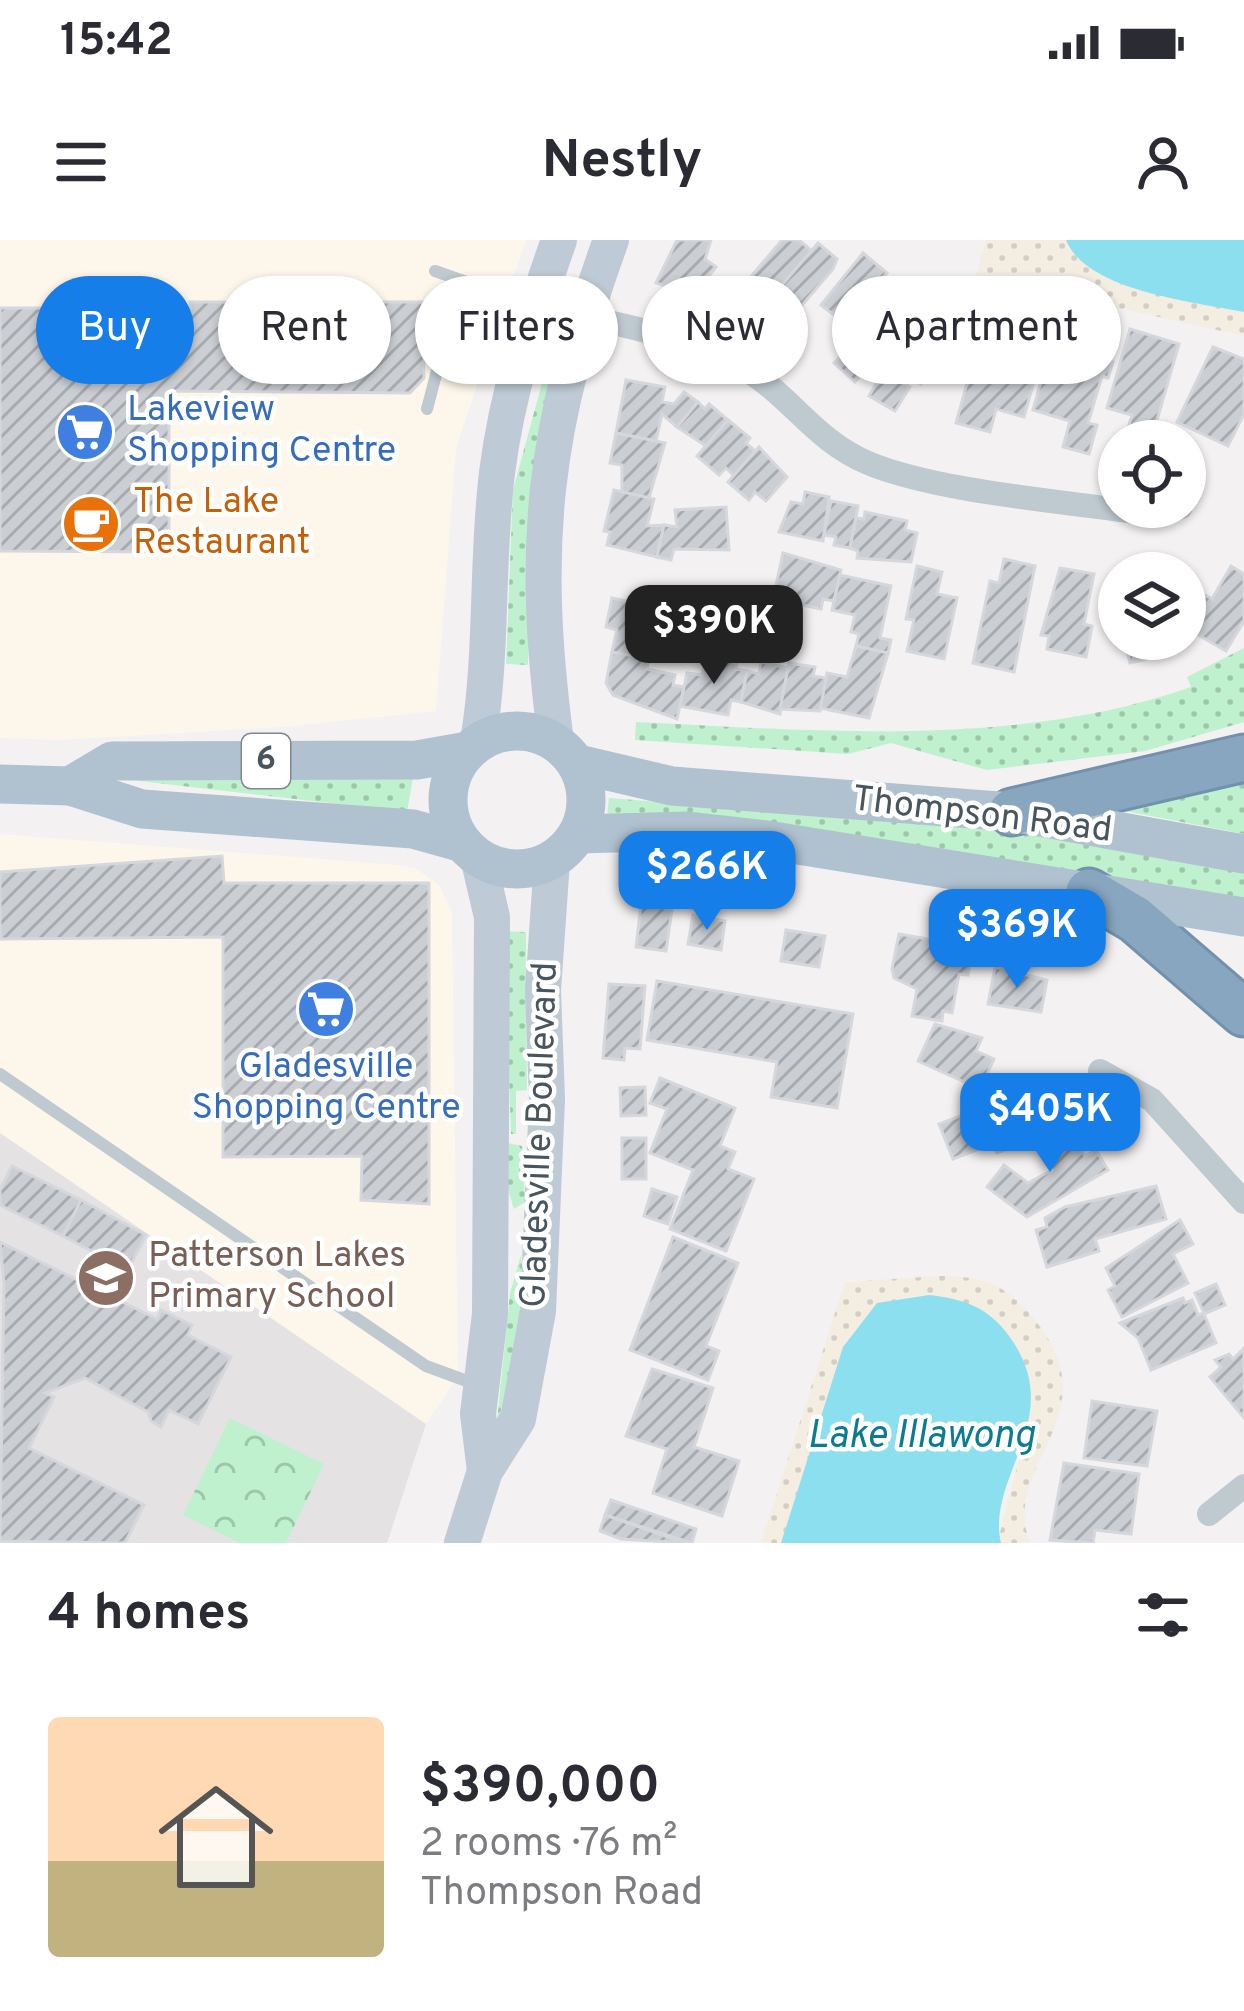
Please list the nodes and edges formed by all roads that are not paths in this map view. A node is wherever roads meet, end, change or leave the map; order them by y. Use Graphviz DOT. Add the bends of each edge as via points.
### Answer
graph roads {
  1 [pos="559,240"];
  2 [pos="611,240"];
  3 [pos="435,271"];
  4 [pos="445,276"];
  5 [pos="546,276"];
  6 [pos="598,276"];
  7 [pos="618,327"];
  8 [pos="434,384"];
  9 [pos="513,384"];
  10 [pos="566,384"];
  11 [pos="427,409"];
  12 [pos="1098,505"];
  13 [pos="473,746"];
  14 [pos="567,753"];
  15 [pos="1244,758"];
  16 [pos="0,784"];
  17 [pos="70,787"];
  18 [pos="1012,812"];
  19 [pos="565,847"];
  20 [pos="470,850"];
  21 [pos="1244,854"];
  22 [pos="1090,892"];
  23 [pos="1244,917"];
  24 [pos="1244,1013"];
  25 [pos="1100,1071"];
  26 [pos="0,1073"];
  27 [pos="1244,1202"];
  28 [pos="481,1387"];
  29 [pos="485,1471"];
  30 [pos="1244,1486"];
  31 [pos="1209,1514"];
  32 [pos="462,1543"];
  1 -- 5 [label="street"];
  2 -- 6 [label="street"];
  3 -- 4 [label="lane"];
  7 -- 12 [label="street" via="728,360 821,438 882,468"];
  8 -- 11 [label="lane"];
  9 -- 13 [label="street" via="489,576 491,667"];
  10 -- 14 [label="street" via="541,549 541,619"];
  13 -- 14 [label="main road, 6" via="518,730"];
  13 -- 17 [label="main road, 6" via="417,760 112,761"];
  13 -- 20 [label="main road" via="456,767 448,806"];
  14 -- 18 [label="main road, Thompson Road / 6" via="672,786"];
  14 -- 19 [label="main road" via="587,800"];
  15 -- 18 [label="highway"];
  16 -- 17 [label="main road, 6"];
  17 -- 20 [label="main road, 6" via="142,809 413,829"];
  18 -- 21 [label="main road, Thompson Road / 6"];
  19 -- 20 [label="main road, 6" via="514,869"];
  19 -- 22 [label="main road, Thompson Road / 6" via="688,832"];
  19 -- 29 [label="street, Gladesville Boulevard" via="543,990 538,1311 518,1419"];
  20 -- 28 [label="street, Gladesville Boulevard" via="493,917 491,1272"];
  22 -- 23 [label="main road, Thompson Road / 6"];
  22 -- 24 [label="highway" via="1135,919"];
  25 -- 27 [label="street" via="1152,1100"];
  26 -- 28 [label="lane" via="426,1366"];
  28 -- 29 [label="street, Gladesville Boulevard"];
  29 -- 32 [label="street, Gladesville Boulevard"];
  30 -- 31 [label="street"];
}
